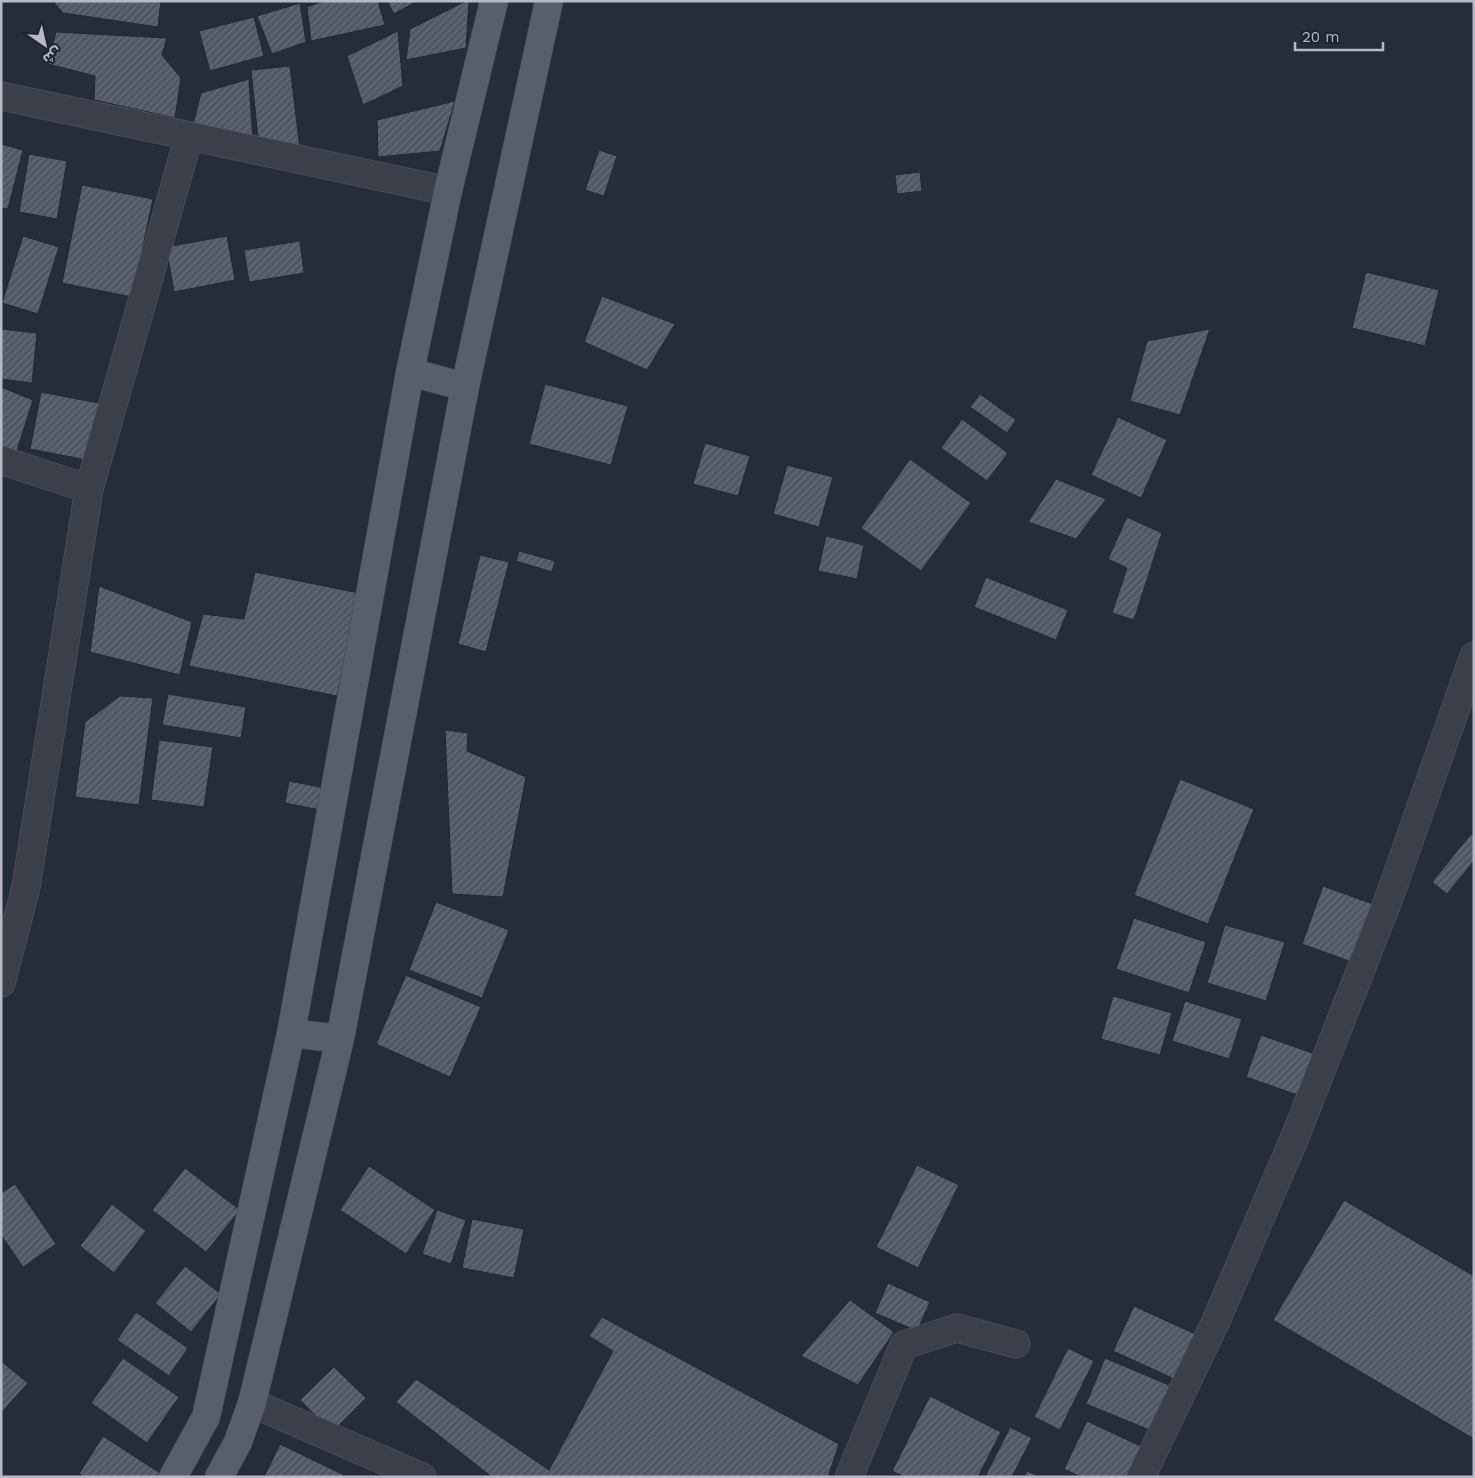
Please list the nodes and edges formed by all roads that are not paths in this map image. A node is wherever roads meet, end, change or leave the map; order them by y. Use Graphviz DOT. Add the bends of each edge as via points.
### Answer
graph roads {
  1 [pos="494,1"];
  2 [pos="549,1"];
  3 [pos="1,96"];
  4 [pos="189,136"];
  5 [pos="448,190"];
  6 [pos="410,372"];
  7 [pos="465,387"];
  8 [pos="1,460"];
  9 [pos="88,489"];
  10 [pos="1474,656"];
  11 [pos="1,982"];
  12 [pos="292,1033"];
  13 [pos="340,1039"];
  14 [pos="1016,1344"];
  15 [pos="252,1403"];
  16 [pos="173,1477"];
  17 [pos="219,1477"];
  18 [pos="422,1477"];
  19 [pos="849,1477"];
  20 [pos="1142,1477"];
  1 -- 5 [label="main road"];
  2 -- 7 [label="main road"];
  3 -- 4 [label="street"];
  4 -- 5 [label="street"];
  4 -- 9 [label="street"];
  5 -- 6 [label="main road"];
  6 -- 7 [label="main road"];
  6 -- 12 [label="main road"];
  7 -- 13 [label="main road"];
  8 -- 9 [label="street"];
  9 -- 11 [label="street" via="26,887"];
  10 -- 20 [label="street" via="1388,898 1295,1137 1215,1323"];
  12 -- 13 [label="main road"];
  12 -- 16 [label="main road" via="206,1417"];
  13 -- 15 [label="main road"];
  14 -- 19 [label="street" via="957,1328 904,1345"];
  15 -- 17 [label="main road" via="238,1442"];
  15 -- 18 [label="street"];
}
